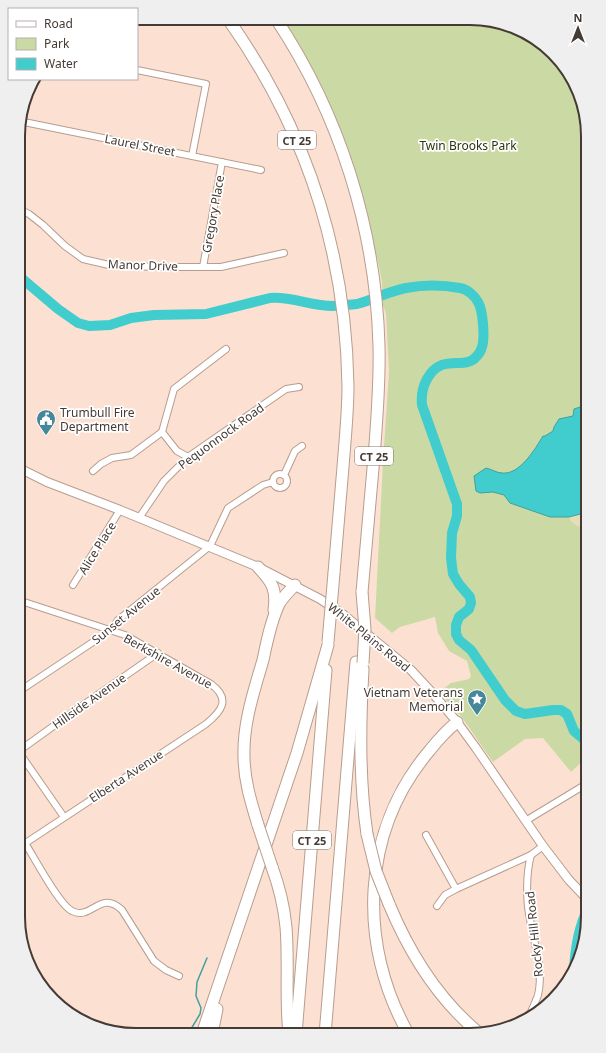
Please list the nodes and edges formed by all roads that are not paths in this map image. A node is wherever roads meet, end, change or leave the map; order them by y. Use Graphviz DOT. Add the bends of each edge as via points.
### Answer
graph roads {
  1 [pos="232,25"];
  2 [pos="280,25"];
  3 [pos="138,70"];
  4 [pos="26,122"];
  5 [pos="192,156"];
  6 [pos="222,162"];
  7 [pos="261,170"];
  8 [pos="25,212"];
  9 [pos="284,253"];
  10 [pos="203,267"];
  11 [pos="226,349"];
  12 [pos="300,387"];
  13 [pos="162,432"];
  14 [pos="302,446"];
  15 [pos="188,457"];
  16 [pos="25,471"];
  17 [pos="93,471"];
  18 [pos="284,475"];
  19 [pos="273,482"];
  20 [pos="120,510"];
  21 [pos="139,518"];
  22 [pos="210,546"];
  23 [pos="258,567"];
  24 [pos="74,585"];
  25 [pos="295,585"];
  26 [pos="25,602"];
  27 [pos="272,624"];
  28 [pos="111,630"];
  29 [pos="328,644"];
  30 [pos="158,654"];
  31 [pos="360,662"];
  32 [pos="25,687"];
  33 [pos="223,697"];
  34 [pos="457,722"];
  35 [pos="25,748"];
  36 [pos="25,761"];
  37 [pos="581,787"];
  38 [pos="64,817"];
  39 [pos="527,820"];
  40 [pos="426,835"];
  41 [pos="25,843"];
  42 [pos="543,846"];
  43 [pos="531,855"];
  44 [pos="456,889"];
  45 [pos="581,894"];
  46 [pos="437,906"];
  47 [pos="240,924"];
  48 [pos="179,976"];
  49 [pos="532,1009"];
  50 [pos="204,1028"];
  51 [pos="213,1028"];
  52 [pos="288,1028"];
  53 [pos="296,1028"];
  54 [pos="326,1028"];
  55 [pos="404,1028"];
  56 [pos="474,1028"];
  1 -- 29 [label="highway, CT 25, bridge" via="273,89 300,145 321,204 338,274 345,325 347,408"];
  2 -- 31 [label="highway, CT 25, bridge" via="309,74 338,140 356,194 372,267 378,320 379,388 362,592"];
  3 -- 5 [label="street" via="206,84"];
  4 -- 5 [label="street, Laurel Street"];
  5 -- 6 [label="street, Laurel Street"];
  6 -- 7 [label="street, Laurel Street"];
  6 -- 10 [label="street, Gregory Place"];
  8 -- 10 [label="street, Manor Drive" via="83,259 109,265"];
  9 -- 10 [label="street, Manor Drive" via="221,267"];
  11 -- 13 [label="street" via="174,389"];
  12 -- 15 [label="street, Pequonnock Road" via="286,389"];
  13 -- 15 [label="street" via="176,451"];
  13 -- 17 [label="street" via="131,455 112,458"];
  14 -- 18 [label="street" via="295,452"];
  15 -- 21 [label="street, Pequonnock Road" via="164,481"];
  16 -- 20 [label="main road, White Plains Road"];
  18 -- 19 [label="street" via="276,475"];
  18 -- 19 [label="street" via="286,480 283,486 278,487"];
  19 -- 22 [label="street" via="263,484 228,508"];
  20 -- 21 [label="main road, White Plains Road"];
  20 -- 24 [label="street, Alice Place"];
  21 -- 22 [label="main road, White Plains Road"];
  22 -- 23 [label="main road, White Plains Road"];
  22 -- 28 [label="street, Sunset Avenue" via="118,620"];
  23 -- 25 [label="main road, White Plains Road"];
  23 -- 27 [label="highway" via="272,583 275,592"];
  25 -- 27 [label="highway" via="280,603"];
  25 -- 34 [label="main road, White Plains Road" via="344,615 382,645 411,670"];
  26 -- 28 [label="street, Berkshire Avenue"];
  27 -- 52 [label="highway, bridge" via="248,714 244,765 258,825 281,895 286,926"];
  28 -- 30 [label="street, Berkshire Avenue"];
  28 -- 32 [label="street, Sunset Avenue"];
  29 -- 47 [label="highway" via="297,753"];
  29 -- 53 [label="highway, CT 25"];
  30 -- 33 [label="street, Berkshire Avenue" via="211,684"];
  30 -- 35 [label="street, Hillside Avenue"];
  31 -- 54 [label="highway, CT 25"];
  31 -- 56 [label="highway, bridge" via="363,803 376,871 405,938 428,975 458,1013"];
  33 -- 38 [label="street, Elberta Avenue" via="220,709 211,719"];
  34 -- 39 [label="main road, White Plains Road"];
  34 -- 55 [label="highway" via="420,762 402,788 385,829 376,864 373,911 378,954 388,991"];
  36 -- 38 [label="street, Hillside Avenue"];
  37 -- 39 [label="street"];
  38 -- 41 [label="street, Elberta Avenue"];
  39 -- 42 [label="main road, White Plains Road"];
  40 -- 44 [label="street"];
  41 -- 48 [label="street" via="67,908 80,913 103,902 117,905 154,961"];
  42 -- 43 [label="street"];
  42 -- 45 [label="main road, White Plains Road"];
  43 -- 44 [label="street"];
  43 -- 49 [label="street, Rocky Hill Road" via="528,864 528,903 539,963 538,996"];
  44 -- 46 [label="street"];
  47 -- 50 [label="highway"];
  47 -- 51 [label="highway"];
}
